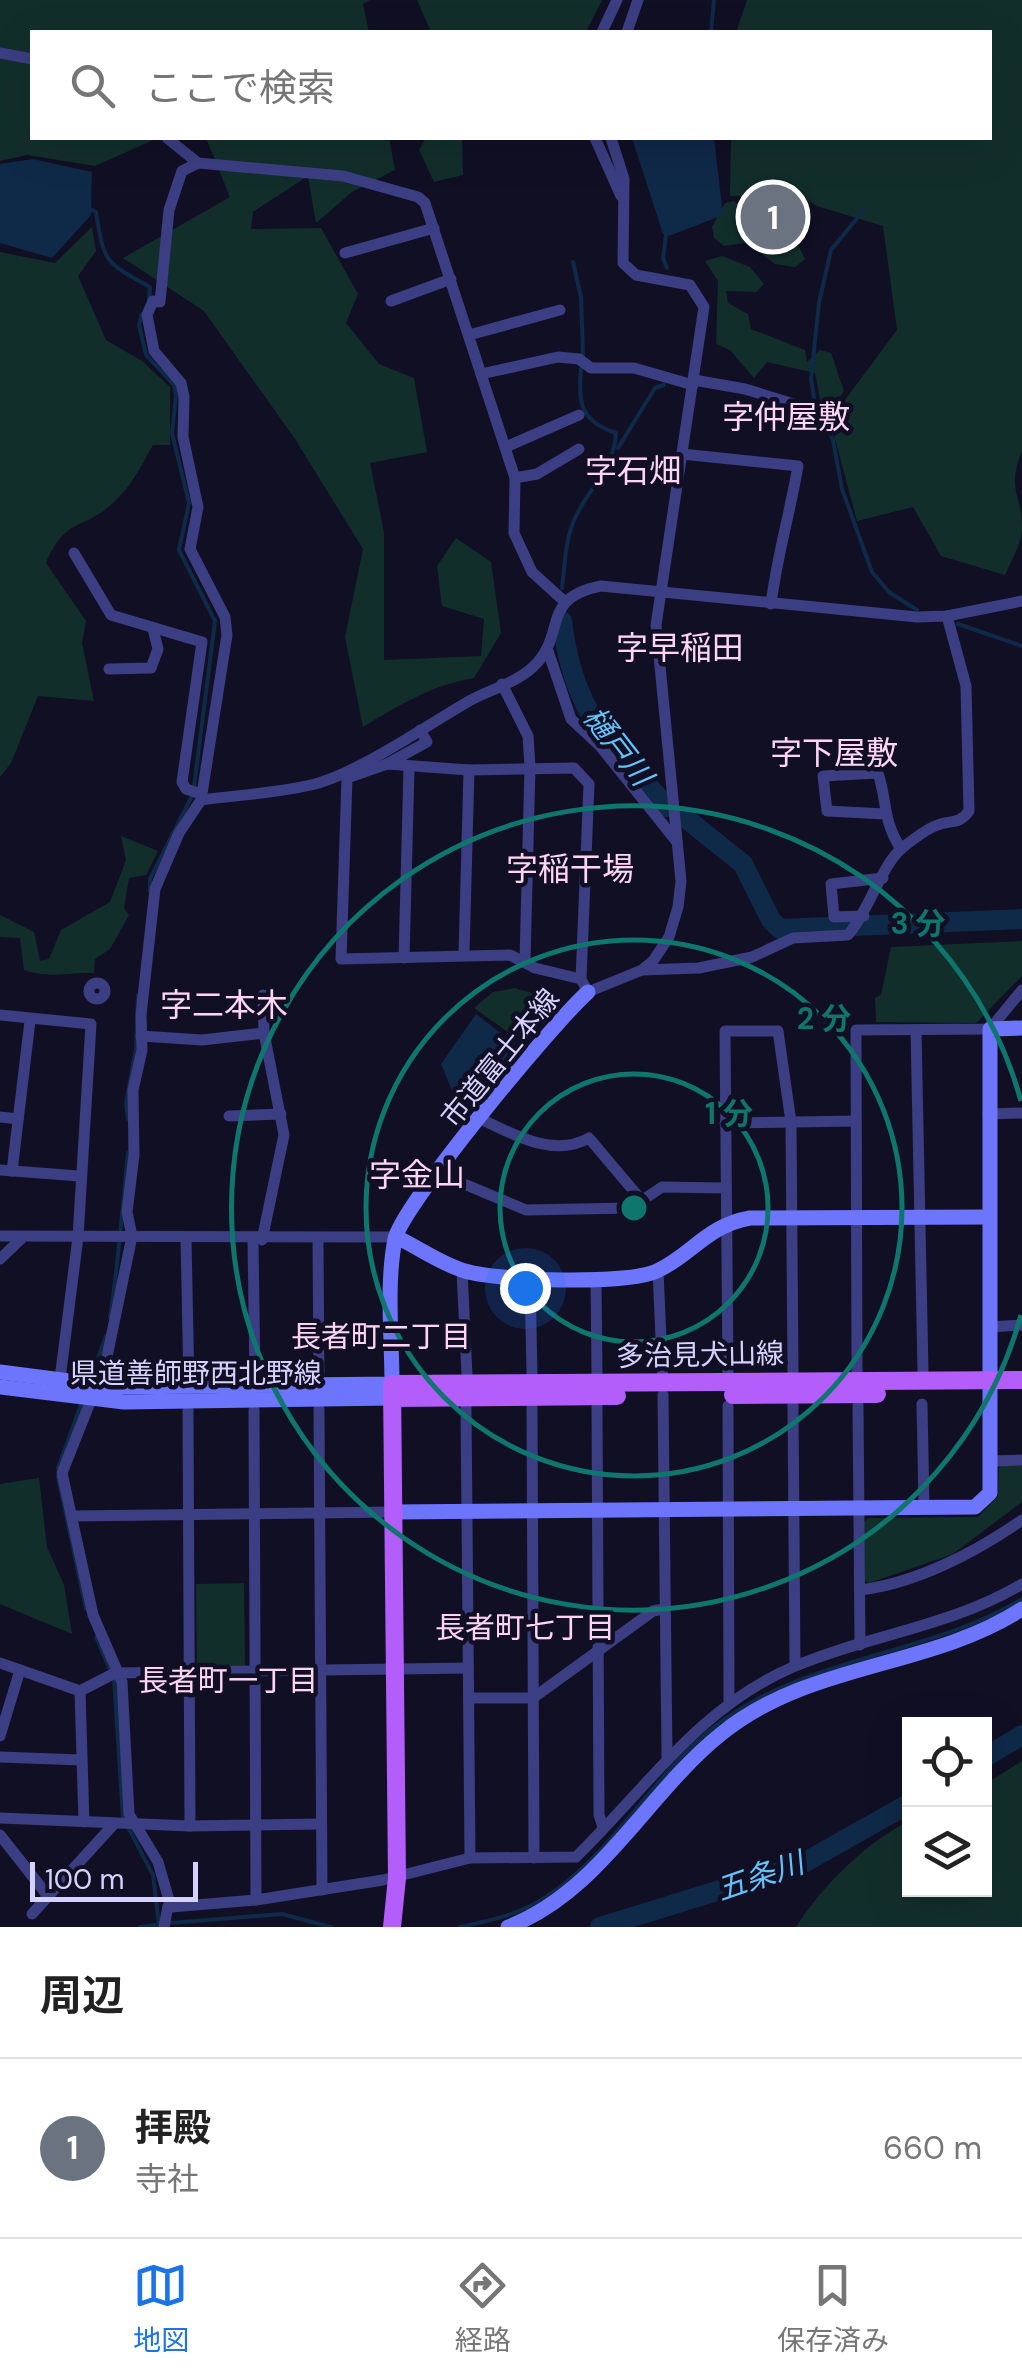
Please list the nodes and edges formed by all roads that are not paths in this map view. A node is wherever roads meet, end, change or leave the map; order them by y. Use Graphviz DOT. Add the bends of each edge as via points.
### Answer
graph roads {
  1 [pos="617,0"];
  2 [pos="638,0"];
  3 [pos="603,30"];
  4 [pos="627,30"];
  5 [pos="0,53"];
  6 [pos="30,60"];
  7 [pos="170,140"];
  8 [pos="596,140"];
  9 [pos="611,140"];
  10 [pos="198,164"];
  11 [pos="621,196"];
  12 [pos="434,228"];
  13 [pos="344,253"];
  14 [pos="451,279"];
  15 [pos="392,301"];
  16 [pos="560,310"];
  17 [pos="469,335"];
  18 [pos="481,374"];
  19 [pos="693,383"];
  20 [pos="813,410"];
  21 [pos="578,415"];
  22 [pos="506,446"];
  23 [pos="579,449"];
  24 [pos="682,454"];
  25 [pos="515,478"];
  26 [pos="74,553"];
  27 [pos="658,594"];
  28 [pos="564,601"];
  29 [pos="1022,601"];
  30 [pos="771,604"];
  31 [pos="948,616"];
  32 [pos="153,629"];
  33 [pos="547,648"];
  34 [pos="109,669"];
  35 [pos="502,684"];
  36 [pos="420,730"];
  37 [pos="387,764"];
  38 [pos="530,767"];
  39 [pos="408,768"];
  40 [pos="468,770"];
  41 [pos="201,797"];
  42 [pos="885,814"];
  43 [pos="677,842"];
  44 [pos="901,848"];
  45 [pos="884,878"];
  46 [pos="862,918"];
  47 [pos="464,954"];
  48 [pos="404,958"];
  49 [pos="525,960"];
  50 [pos="642,970"];
  51 [pos="584,985"];
  52 [pos="1022,990"];
  53 [pos="263,995"];
  54 [pos="96,999"];
  55 [pos="0,1015"];
  56 [pos="30,1021"];
  57 [pos="90,1024"];
  58 [pos="1022,1028"];
  59 [pos="990,1029"];
  60 [pos="916,1030"];
  61 [pos="264,1034"];
  62 [pos="142,1036"];
  63 [pos="1022,1113"];
  64 [pos="281,1114"];
  65 [pos="988,1114"];
  66 [pos="228,1116"];
  67 [pos="0,1117"];
  68 [pos="18,1119"];
  69 [pos="481,1120"];
  70 [pos="791,1122"];
  71 [pos="856,1122"];
  72 [pos="725,1123"];
  73 [pos="6,1170"];
  74 [pos="438,1174"];
  75 [pos="79,1176"];
  76 [pos="725,1188"];
  77 [pos="642,1202"];
  78 [pos="856,1217"];
  79 [pos="792,1218"];
  80 [pos="988,1218"];
  81 [pos="920,1219"];
  82 [pos="725,1223"];
  83 [pos="0,1236"];
  84 [pos="132,1236"];
  85 [pos="78,1237"];
  86 [pos="396,1237"];
  87 [pos="318,1238"];
  88 [pos="20,1239"];
  89 [pos="186,1240"];
  90 [pos="257,1240"];
  91 [pos="0,1258"];
  92 [pos="462,1271"];
  93 [pos="658,1271"];
  94 [pos="530,1278"];
  95 [pos="596,1278"];
  96 [pos="1022,1325"];
  97 [pos="989,1328"];
  98 [pos="923,1371"];
  99 [pos="0,1372"];
  100 [pos="728,1372"];
  101 [pos="793,1372"];
  102 [pos="858,1372"];
  103 [pos="532,1374"];
  104 [pos="597,1374"];
  105 [pos="467,1375"];
  106 [pos="60,1379"];
  107 [pos="254,1380"];
  108 [pos="1022,1380"];
  109 [pos="320,1384"];
  110 [pos="189,1386"];
  111 [pos="0,1387"];
  112 [pos="989,1387"];
  113 [pos="662,1389"];
  114 [pos="392,1391"];
  115 [pos="1022,1392"];
  116 [pos="89,1393"];
  117 [pos="922,1404"];
  118 [pos="793,1405"];
  119 [pos="858,1405"];
  120 [pos="728,1406"];
  121 [pos="532,1407"];
  122 [pos="597,1407"];
  123 [pos="466,1408"];
  124 [pos="319,1409"];
  125 [pos="188,1410"];
  126 [pos="254,1410"];
  127 [pos="1022,1460"];
  128 [pos="990,1461"];
  129 [pos="858,1508"];
  130 [pos="924,1508"];
  131 [pos="662,1510"];
  132 [pos="728,1510"];
  133 [pos="793,1510"];
  134 [pos="393,1512"];
  135 [pos="466,1512"];
  136 [pos="532,1512"];
  137 [pos="598,1512"];
  138 [pos="187,1514"];
  139 [pos="255,1514"];
  140 [pos="319,1514"];
  141 [pos="72,1516"];
  142 [pos="1022,1520"];
  143 [pos="1022,1584"];
  144 [pos="860,1590"];
  145 [pos="664,1609"];
  146 [pos="1022,1609"];
  147 [pos="860,1645"];
  148 [pos="599,1650"];
  149 [pos="0,1663"];
  150 [pos="795,1666"];
  151 [pos="468,1668"];
  152 [pos="396,1669"];
  153 [pos="20,1670"];
  154 [pos="256,1670"];
  155 [pos="320,1670"];
  156 [pos="189,1671"];
  157 [pos="114,1674"];
  158 [pos="80,1690"];
  159 [pos="469,1698"];
  160 [pos="533,1698"];
  161 [pos="729,1701"];
  162 [pos="0,1736"];
  163 [pos="0,1757"];
  164 [pos="667,1757"];
  165 [pos="82,1760"];
  166 [pos="0,1818"];
  167 [pos="84,1822"];
  168 [pos="125,1824"];
  169 [pos="320,1824"];
  170 [pos="190,1826"];
  171 [pos="256,1827"];
  172 [pos="603,1827"];
  173 [pos="0,1836"];
  174 [pos="470,1858"];
  175 [pos="534,1858"];
  176 [pos="397,1878"];
  177 [pos="322,1890"];
  178 [pos="48,1896"];
  179 [pos="256,1900"];
  180 [pos="168,1906"];
  181 [pos="32,1914"];
  182 [pos="164,1927"];
  183 [pos="392,1927"];
  184 [pos="508,1927"];
  1 -- 3 [label="street"];
  2 -- 4 [label="street"];
  5 -- 6 [label="street"];
  7 -- 10 [label="street"];
  8 -- 11 [label="street"];
  9 -- 11 [label="street" via="624,179"];
  10 -- 12 [label="street" via="343,176 397,190 425,203"];
  10 -- 41 [label="street" via="182,171 169,210 160,302 153,301 147,315 154,351 184,396 182,437 198,508 193,563 225,616"];
  11 -- 19 [label="street" via="626,268 690,285 702,296"];
  12 -- 13 [label="street"];
  12 -- 14 [label="street"];
  14 -- 15 [label="street"];
  14 -- 17 [label="street"];
  16 -- 17 [label="street"];
  17 -- 18 [label="street"];
  18 -- 19 [label="street" via="558,357"];
  18 -- 22 [label="street"];
  19 -- 20 [label="street" via="745,389"];
  19 -- 24 [label="street"];
  21 -- 22 [label="street"];
  22 -- 25 [label="street"];
  23 -- 25 [label="street" via="537,474"];
  24 -- 27 [label="street"];
  24 -- 30 [label="street" via="798,466"];
  25 -- 28 [label="street" via="514,532 521,552 544,586"];
  26 -- 32 [label="street" via="111,615"];
  27 -- 28 [label="street" via="602,586"];
  27 -- 30 [label="street"];
  27 -- 43 [label="street"];
  28 -- 33 [label="street"];
  29 -- 31 [label="street"];
  30 -- 31 [label="street"];
  31 -- 44 [label="street" via="966,686 969,810 956,824 937,824"];
  32 -- 34 [label="street" via="155,665"];
  32 -- 41 [label="street" via="202,642 182,782"];
  33 -- 35 [label="street" via="532,667"];
  33 -- 43 [label="street" via="572,720"];
  35 -- 36 [label="street"];
  35 -- 38 [label="street" via="528,736"];
  36 -- 37 [label="street" via="427,742"];
  36 -- 41 [label="street" via="318,783"];
  37 -- 39 [label="street"];
  37 -- 48 [label="street" via="346,778 341,959"];
  38 -- 40 [label="street"];
  38 -- 49 [label="street"];
  38 -- 51 [label="street" via="574,768 588,784"];
  39 -- 40 [label="street"];
  39 -- 48 [label="street"];
  40 -- 47 [label="street"];
  41 -- 62 [label="street" via="156,889"];
  42 -- 42 [label="street" via="878,773 823,776 826,811"];
  42 -- 44 [label="street"];
  43 -- 50 [label="street" via="675,924"];
  44 -- 45 [label="street"];
  45 -- 46 [label="street"];
  45 -- 46 [label="street" via="831,884 834,918"];
  46 -- 50 [label="street" via="848,935 793,938 752,957 699,968"];
  47 -- 48 [label="street"];
  47 -- 49 [label="street"];
  49 -- 51 [label="street"];
  50 -- 51 [label="street, 市道富士本線"];
  51 -- 69 [label="street, 市道富士本線"];
  52 -- 59 [label="street"];
  53 -- 61 [label="street"];
  54 -- 57 [label="street"];
  55 -- 56 [label="street"];
  56 -- 57 [label="street"];
  56 -- 68 [label="street"];
  57 -- 75 [label="street"];
  58 -- 59 [label="street"];
  59 -- 60 [label="street"];
  59 -- 65 [label="street"];
  60 -- 71 [label="street" via="856,1030"];
  60 -- 81 [label="street"];
  61 -- 62 [label="street"];
  61 -- 64 [label="street"];
  62 -- 84 [label="street" via="133,1090 127,1212"];
  63 -- 65 [label="street"];
  64 -- 66 [label="street"];
  64 -- 90 [label="street" via="282,1158"];
  65 -- 80 [label="street"];
  67 -- 68 [label="street"];
  68 -- 73 [label="street"];
  69 -- 74 [label="street, 市道富士本線"];
  69 -- 77 [label="street" via="536,1144 577,1145 589,1138"];
  70 -- 71 [label="street"];
  70 -- 72 [label="street"];
  70 -- 72 [label="street" via="778,1031 724,1031"];
  70 -- 79 [label="street"];
  71 -- 78 [label="street"];
  72 -- 76 [label="street"];
  73 -- 75 [label="street"];
  74 -- 77 [label="street" via="526,1210 632,1208"];
  74 -- 86 [label="street, 市道富士本線"];
  75 -- 85 [label="street"];
  76 -- 77 [label="street" via="662,1188"];
  76 -- 82 [label="street"];
  78 -- 79 [label="street"];
  78 -- 81 [label="street"];
  78 -- 102 [label="street"];
  79 -- 82 [label="street"];
  79 -- 101 [label="street"];
  80 -- 81 [label="street"];
  80 -- 97 [label="street"];
  81 -- 98 [label="street"];
  82 -- 93 [label="street"];
  82 -- 100 [label="street"];
  83 -- 88 [label="street"];
  84 -- 85 [label="street"];
  84 -- 89 [label="street"];
  84 -- 116 [label="street"];
  85 -- 88 [label="street"];
  85 -- 106 [label="street"];
  86 -- 87 [label="street"];
  86 -- 92 [label="street"];
  86 -- 114 [label="street, 市道富士本線"];
  87 -- 90 [label="street"];
  87 -- 109 [label="street"];
  88 -- 91 [label="street"];
  89 -- 90 [label="street"];
  89 -- 110 [label="street"];
  90 -- 107 [label="street"];
  92 -- 94 [label="street"];
  92 -- 105 [label="street"];
  93 -- 95 [label="street"];
  93 -- 113 [label="street"];
  94 -- 95 [label="street"];
  94 -- 103 [label="street"];
  95 -- 104 [label="street"];
  96 -- 97 [label="street"];
  97 -- 112 [label="street"];
  99 -- 116 [label="street, 県道善師野西北野線"];
  108 -- 112 [label="main road, 多治見犬山線"];
  109 -- 110 [label="street, 県道善師野西北野線"];
  109 -- 114 [label="street, 県道善師野西北野線"];
  110 -- 116 [label="street, 県道善師野西北野線"];
  111 -- 116 [label="street, 県道善師野西北野線"];
  112 -- 113 [label="main road, 多治見犬山線"];
  112 -- 115 [label="main road, 多治見犬山線"];
  112 -- 128 [label="street"];
  113 -- 114 [label="main road, 多治見犬山線"];
  113 -- 131 [label="street"];
  114 -- 116 [label="street, 県道善師野西北野線"];
  114 -- 134 [label="main road"];
  116 -- 141 [label="street" via="62,1473"];
  117 -- 130 [label="street"];
  118 -- 133 [label="street"];
  119 -- 129 [label="street"];
  120 -- 132 [label="street"];
  121 -- 136 [label="street"];
  122 -- 137 [label="street"];
  123 -- 135 [label="street"];
  124 -- 140 [label="street"];
  125 -- 138 [label="street"];
  126 -- 139 [label="street"];
  127 -- 128 [label="street"];
  128 -- 130 [label="street" via="990,1493 975,1507"];
  129 -- 130 [label="street"];
  129 -- 133 [label="street"];
  129 -- 144 [label="street"];
  131 -- 132 [label="street"];
  131 -- 137 [label="street"];
  131 -- 145 [label="street"];
  132 -- 133 [label="street"];
  132 -- 161 [label="street"];
  133 -- 150 [label="street"];
  134 -- 135 [label="street"];
  134 -- 140 [label="street"];
  134 -- 152 [label="main road"];
  135 -- 136 [label="street"];
  135 -- 151 [label="street"];
  136 -- 137 [label="street"];
  136 -- 160 [label="street"];
  137 -- 148 [label="street"];
  138 -- 139 [label="street"];
  138 -- 141 [label="street"];
  138 -- 156 [label="street"];
  139 -- 140 [label="street"];
  139 -- 154 [label="street"];
  140 -- 155 [label="street"];
  141 -- 157 [label="street" via="93,1615"];
  142 -- 144 [label="street" via="942,1565"];
  143 -- 147 [label="street" via="956,1616"];
  144 -- 147 [label="street"];
  145 -- 148 [label="street"];
  145 -- 164 [label="street"];
  146 -- 184 [label="street" via="971,1634 812,1682 743,1718 696,1757 562,1900"];
  147 -- 150 [label="street"];
  148 -- 160 [label="street"];
  148 -- 172 [label="street"];
  149 -- 153 [label="street"];
  150 -- 161 [label="street"];
  151 -- 152 [label="street"];
  151 -- 159 [label="street"];
  152 -- 155 [label="street"];
  152 -- 176 [label="main road"];
  153 -- 158 [label="street"];
  153 -- 162 [label="street"];
  154 -- 155 [label="street"];
  154 -- 156 [label="street"];
  154 -- 171 [label="street"];
  155 -- 169 [label="street"];
  156 -- 157 [label="street"];
  156 -- 170 [label="street"];
  157 -- 158 [label="street"];
  157 -- 168 [label="street"];
  158 -- 165 [label="street"];
  159 -- 160 [label="street"];
  159 -- 174 [label="street"];
  160 -- 175 [label="street"];
  161 -- 164 [label="street"];
  163 -- 165 [label="street"];
  164 -- 172 [label="street"];
  165 -- 167 [label="street"];
  166 -- 167 [label="street"];
  167 -- 168 [label="street"];
  168 -- 170 [label="street"];
  168 -- 178 [label="street"];
  168 -- 180 [label="street" via="158,1862"];
  169 -- 171 [label="street"];
  169 -- 177 [label="street"];
  170 -- 171 [label="street"];
  171 -- 179 [label="street"];
  172 -- 175 [label="street" via="576,1857"];
  173 -- 178 [label="street"];
  174 -- 175 [label="street"];
  174 -- 176 [label="street"];
  176 -- 177 [label="street"];
  176 -- 183 [label="main road"];
  177 -- 179 [label="street"];
  178 -- 181 [label="street"];
  179 -- 180 [label="street"];
  180 -- 182 [label="street"];
}
